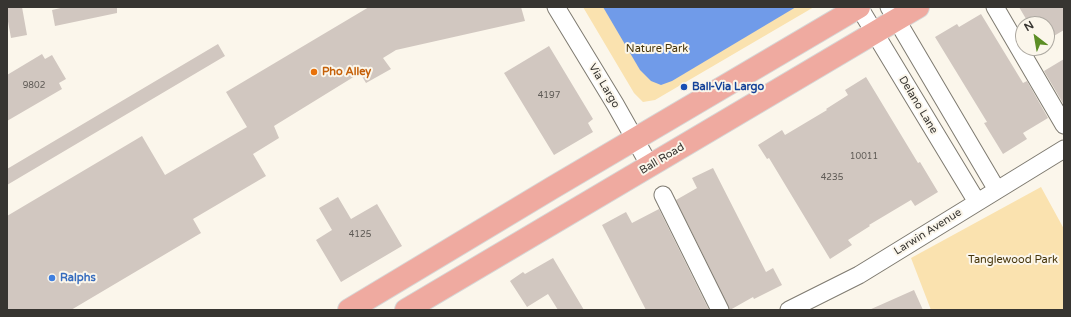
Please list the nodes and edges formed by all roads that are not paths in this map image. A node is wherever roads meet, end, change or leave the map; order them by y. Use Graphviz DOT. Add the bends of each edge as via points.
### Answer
graph roads {
  1 [pos="556,7"];
  2 [pos="859,7"];
  3 [pos="918,7"];
  4 [pos="995,7"];
  5 [pos="893,13"];
  6 [pos="875,33"];
  7 [pos="1064,126"];
  8 [pos="635,139"];
  9 [pos="1064,149"];
  10 [pos="650,166"];
  11 [pos="997,190"];
  12 [pos="664,195"];
  13 [pos="977,202"];
  14 [pos="349,310"];
  15 [pos="406,310"];
  16 [pos="720,310"];
  17 [pos="789,310"];
  1 -- 8 [label="street, Via Largo"];
  2 -- 6 [label="street, Delano Lane"];
  2 -- 8 [label="main road"];
  3 -- 5 [label="main road, Ball Road"];
  4 -- 7 [label="street"];
  5 -- 6 [label="main road, Ball Road"];
  5 -- 11 [label="street"];
  6 -- 10 [label="main road, Ball Road"];
  6 -- 13 [label="street, Delano Lane"];
  8 -- 10 [label="street, Via Largo"];
  8 -- 14 [label="main road"];
  9 -- 11 [label="street, Larwin Avenue"];
  10 -- 15 [label="main road, Ball Road"];
  11 -- 13 [label="street, Larwin Avenue"];
  12 -- 16 [label="street"];
  13 -- 17 [label="street, Larwin Avenue" via="859,275"];
}
